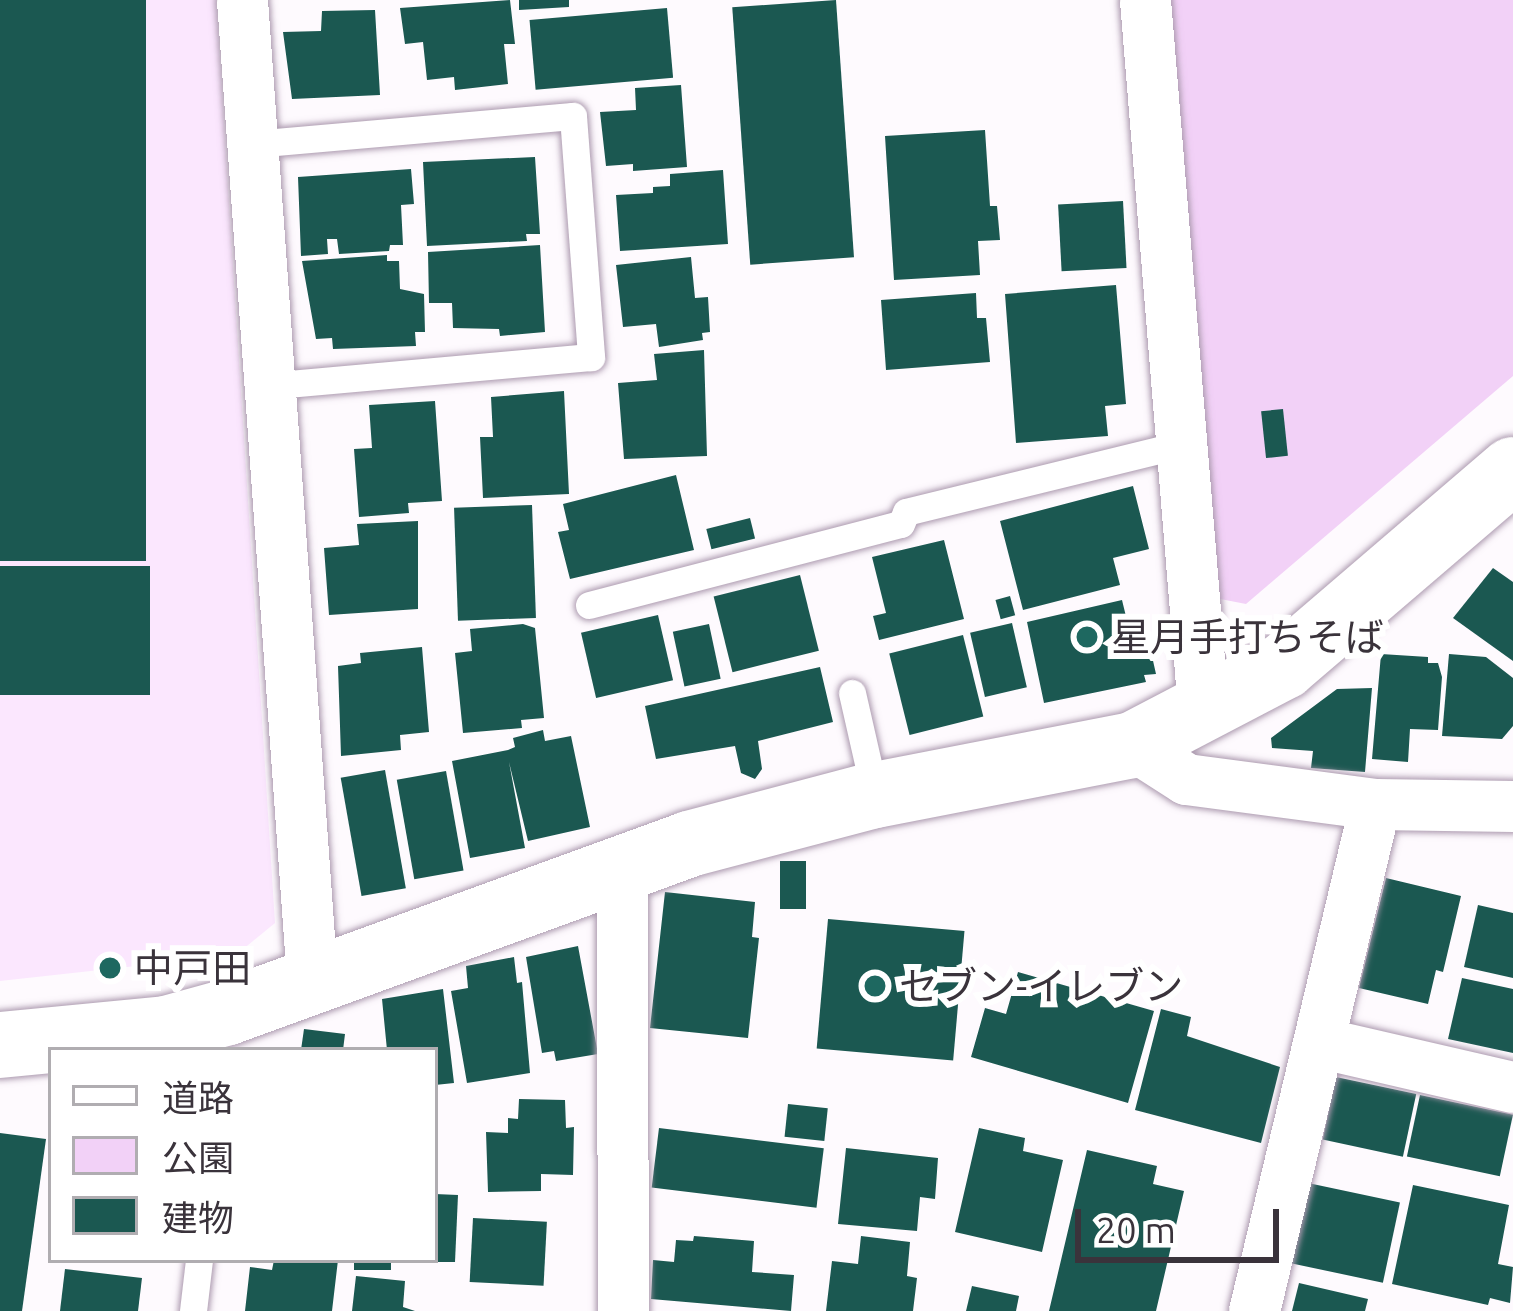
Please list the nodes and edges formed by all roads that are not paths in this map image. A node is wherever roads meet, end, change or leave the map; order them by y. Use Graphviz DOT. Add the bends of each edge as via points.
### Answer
graph roads {
  1 [pos="242,0"];
  2 [pos="1145,0"];
  3 [pos="252,144"];
  4 [pos="269,386"];
  5 [pos="1182,445"];
  6 [pos="1513,470"];
  7 [pos="590,605"];
  8 [pos="851,693"];
  9 [pos="1203,708"];
  10 [pos="1133,746"];
  11 [pos="875,795"];
  12 [pos="1375,804"];
  13 [pos="1513,806"];
  14 [pos="622,865"];
  15 [pos="312,980"];
  16 [pos="226,1031"];
  17 [pos="1322,1043"];
  18 [pos="0,1046"];
  19 [pos="1513,1087"];
  20 [pos="199,1263"];
  21 [pos="193,1311"];
  22 [pos="623,1311"];
  23 [pos="1254,1311"];
  1 -- 3 [label="street"];
  2 -- 5 [label="street"];
  3 -- 4 [label="street"];
  3 -- 4 [label="lane" via="573,116 591,357"];
  4 -- 15 [label="street"];
  5 -- 7 [label="lane" via="906,512 901,524"];
  5 -- 9 [label="street"];
  6 -- 9 [label="street" via="1284,666"];
  8 -- 11 [label="lane"];
  9 -- 10 [label="street"];
  10 -- 11 [label="street"];
  10 -- 12 [label="street" via="1186,778"];
  11 -- 14 [label="street"];
  12 -- 13 [label="street"];
  12 -- 17 [label="street"];
  14 -- 15 [label="street"];
  14 -- 22 [label="street"];
  15 -- 16 [label="street"];
  16 -- 18 [label="street"];
  17 -- 19 [label="street"];
  17 -- 23 [label="street"];
  20 -- 21 [label="lane"];
}
